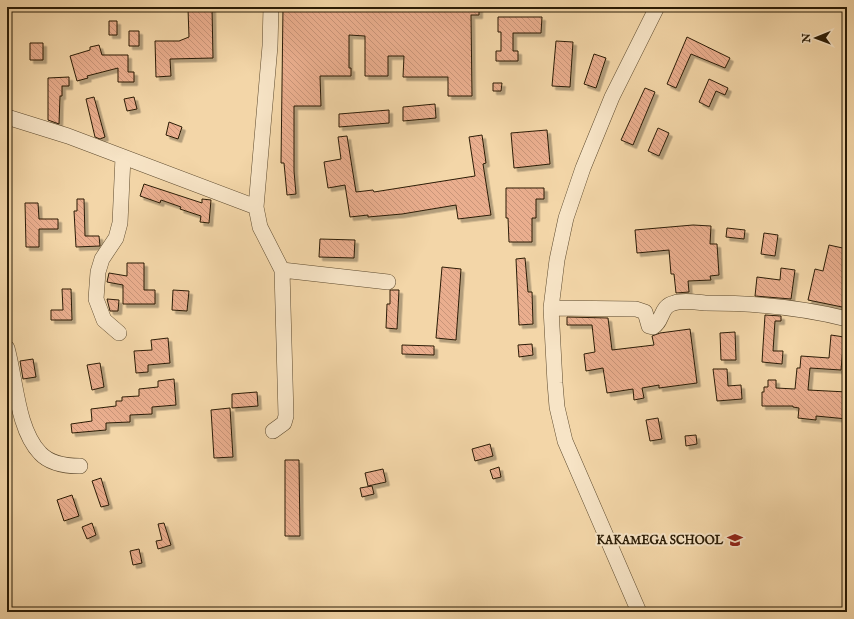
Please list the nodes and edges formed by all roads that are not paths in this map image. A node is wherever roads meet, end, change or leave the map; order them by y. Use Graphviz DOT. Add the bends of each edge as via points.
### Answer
graph roads {
  1 [pos="271,7"];
  2 [pos="657,7"];
  3 [pos="7,117"];
  4 [pos="123,157"];
  5 [pos="256,207"];
  6 [pos="282,270"];
  7 [pos="388,282"];
  8 [pos="551,308"];
  9 [pos="847,319"];
  10 [pos="119,333"];
  11 [pos="7,348"];
  12 [pos="273,431"];
  13 [pos="80,466"];
  14 [pos="639,612"];
  1 -- 5 [label="street"];
  2 -- 8 [label="street" via="612,97 583,168 566,218 556,260"];
  3 -- 4 [label="street"];
  4 -- 5 [label="street"];
  4 -- 10 [label="street" via="120,223 116,238 102,259 98,272 96,299 104,320"];
  5 -- 6 [label="street" via="260,227"];
  6 -- 7 [label="street"];
  6 -- 12 [label="street" via="286,416 284,423"];
  8 -- 9 [label="street" via="636,309 645,312 649,326 654,327 664,309 675,302 776,307"];
  8 -- 14 [label="street" via="557,407 566,441"];
  11 -- 13 [label="street" via="20,410 33,444 47,459 58,464"];
}
